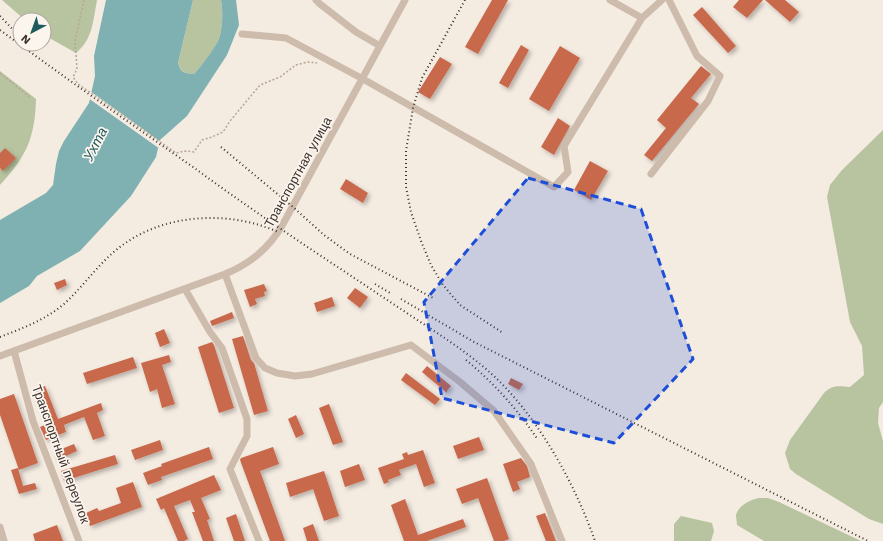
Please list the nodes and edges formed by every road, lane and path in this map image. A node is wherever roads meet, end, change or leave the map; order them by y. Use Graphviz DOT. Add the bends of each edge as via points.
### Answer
graph roads {
  1 [pos="84,0"];
  2 [pos="316,0"];
  3 [pos="405,0"];
  4 [pos="610,0"];
  5 [pos="662,0"];
  6 [pos="669,0"];
  7 [pos="642,18"];
  8 [pos="242,34"];
  9 [pos="380,46"];
  10 [pos="316,63"];
  11 [pos="0,74"];
  12 [pos="363,79"];
  13 [pos="31,98"];
  14 [pos="651,174"];
  15 [pos="225,274"];
  16 [pos="185,290"];
  17 [pos="14,351"];
  18 [pos="0,356"];
  19 [pos="0,527"];
  20 [pos="4,541"];
  21 [pos="79,541"];
  22 [pos="259,541"];
  23 [pos="562,541"];
  1 -- 10 [label="path" via="75,41 77,69 74,77 78,84 176,153 194,152 202,140 223,132 260,86 280,77 296,65"];
  2 -- 9 [label="street" via="356,32"];
  3 -- 9 [label="street, Транспортная улица"];
  4 -- 7 [label="street"];
  5 -- 7 [label="street"];
  6 -- 14 [label="street" via="696,56 720,76 708,101"];
  7 -- 12 [label="street" via="564,146 568,172 554,187"];
  8 -- 12 [label="street" via="286,38"];
  9 -- 12 [label="street, Транспортная улица"];
  11 -- 13 [label="path"];
  12 -- 15 [label="street, Транспортная улица" via="275,238 255,257 238,269"];
  15 -- 16 [label="street, Транспортная улица"];
  15 -- 23 [label="street" via="256,358 265,368 295,376 312,374 411,344 460,382 494,411 531,464"];
  16 -- 17 [label="street, Транспортная улица"];
  16 -- 22 [label="street" via="222,348 247,419 247,436 230,469"];
  17 -- 18 [label="street, Транспортная улица"];
  17 -- 21 [label="street, Транспортный переулок" via="33,421"];
  19 -- 20 [label="street"];
}
